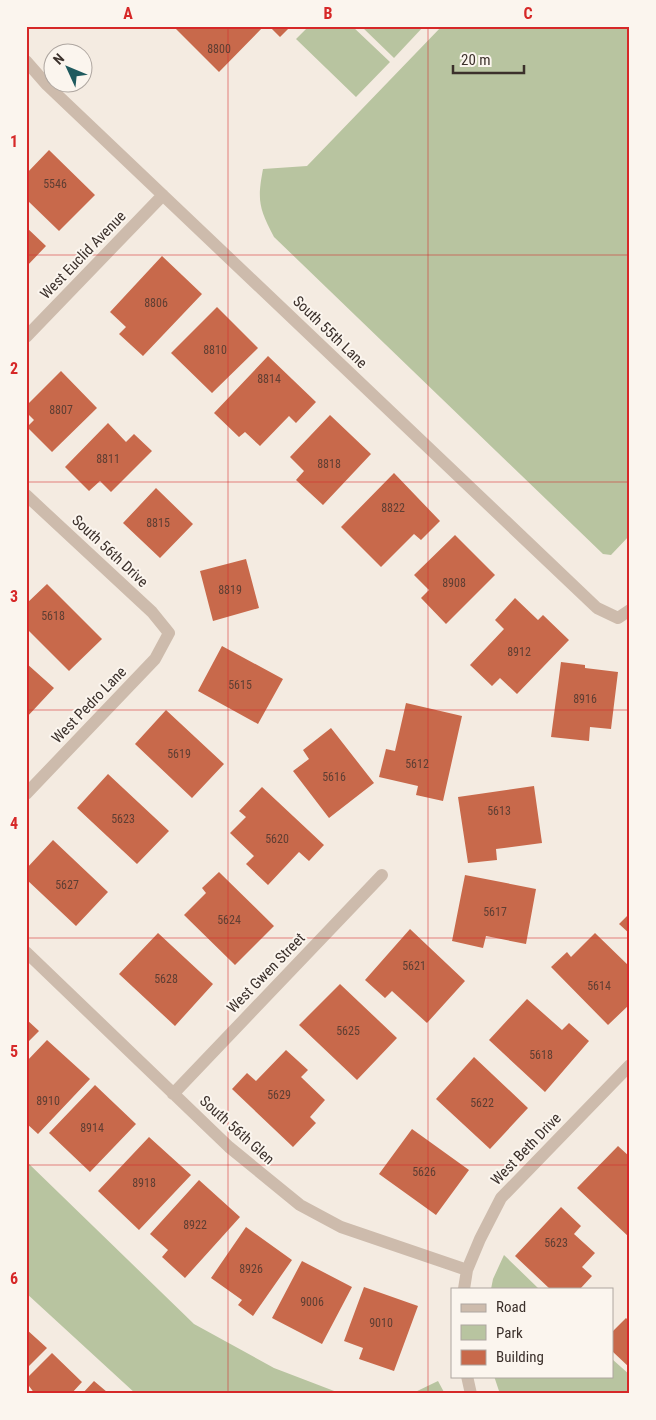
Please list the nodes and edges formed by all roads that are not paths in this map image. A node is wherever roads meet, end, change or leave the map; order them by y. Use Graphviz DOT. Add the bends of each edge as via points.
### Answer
graph roads {
  1 [pos="26,60"];
  2 [pos="163,195"];
  3 [pos="26,337"];
  4 [pos="26,495"];
  5 [pos="630,610"];
  6 [pos="169,634"];
  7 [pos="26,794"];
  8 [pos="382,875"];
  9 [pos="26,952"];
  10 [pos="630,1065"];
  11 [pos="173,1094"];
  12 [pos="467,1270"];
  13 [pos="464,1288"];
  14 [pos="467,1378"];
  15 [pos="471,1394"];
  1 -- 2 [label="street, South 55th Lane"];
  2 -- 3 [label="street, West Euclid Avenue"];
  2 -- 5 [label="street, South 55th Lane" via="597,608 618,618"];
  4 -- 6 [label="street, South 56th Drive" via="152,612"];
  6 -- 7 [label="street, West Pedro Lane" via="155,659"];
  8 -- 11 [label="street, West Gwen Street"];
  9 -- 11 [label="street, South 56th Glen"];
  10 -- 12 [label="street, West Beth Drive" via="501,1198"];
  11 -- 12 [label="street, South 56th Glen" via="229,1147 300,1205 341,1227"];
  12 -- 13 [label="street"];
  14 -- 15 [label="street"];
}
